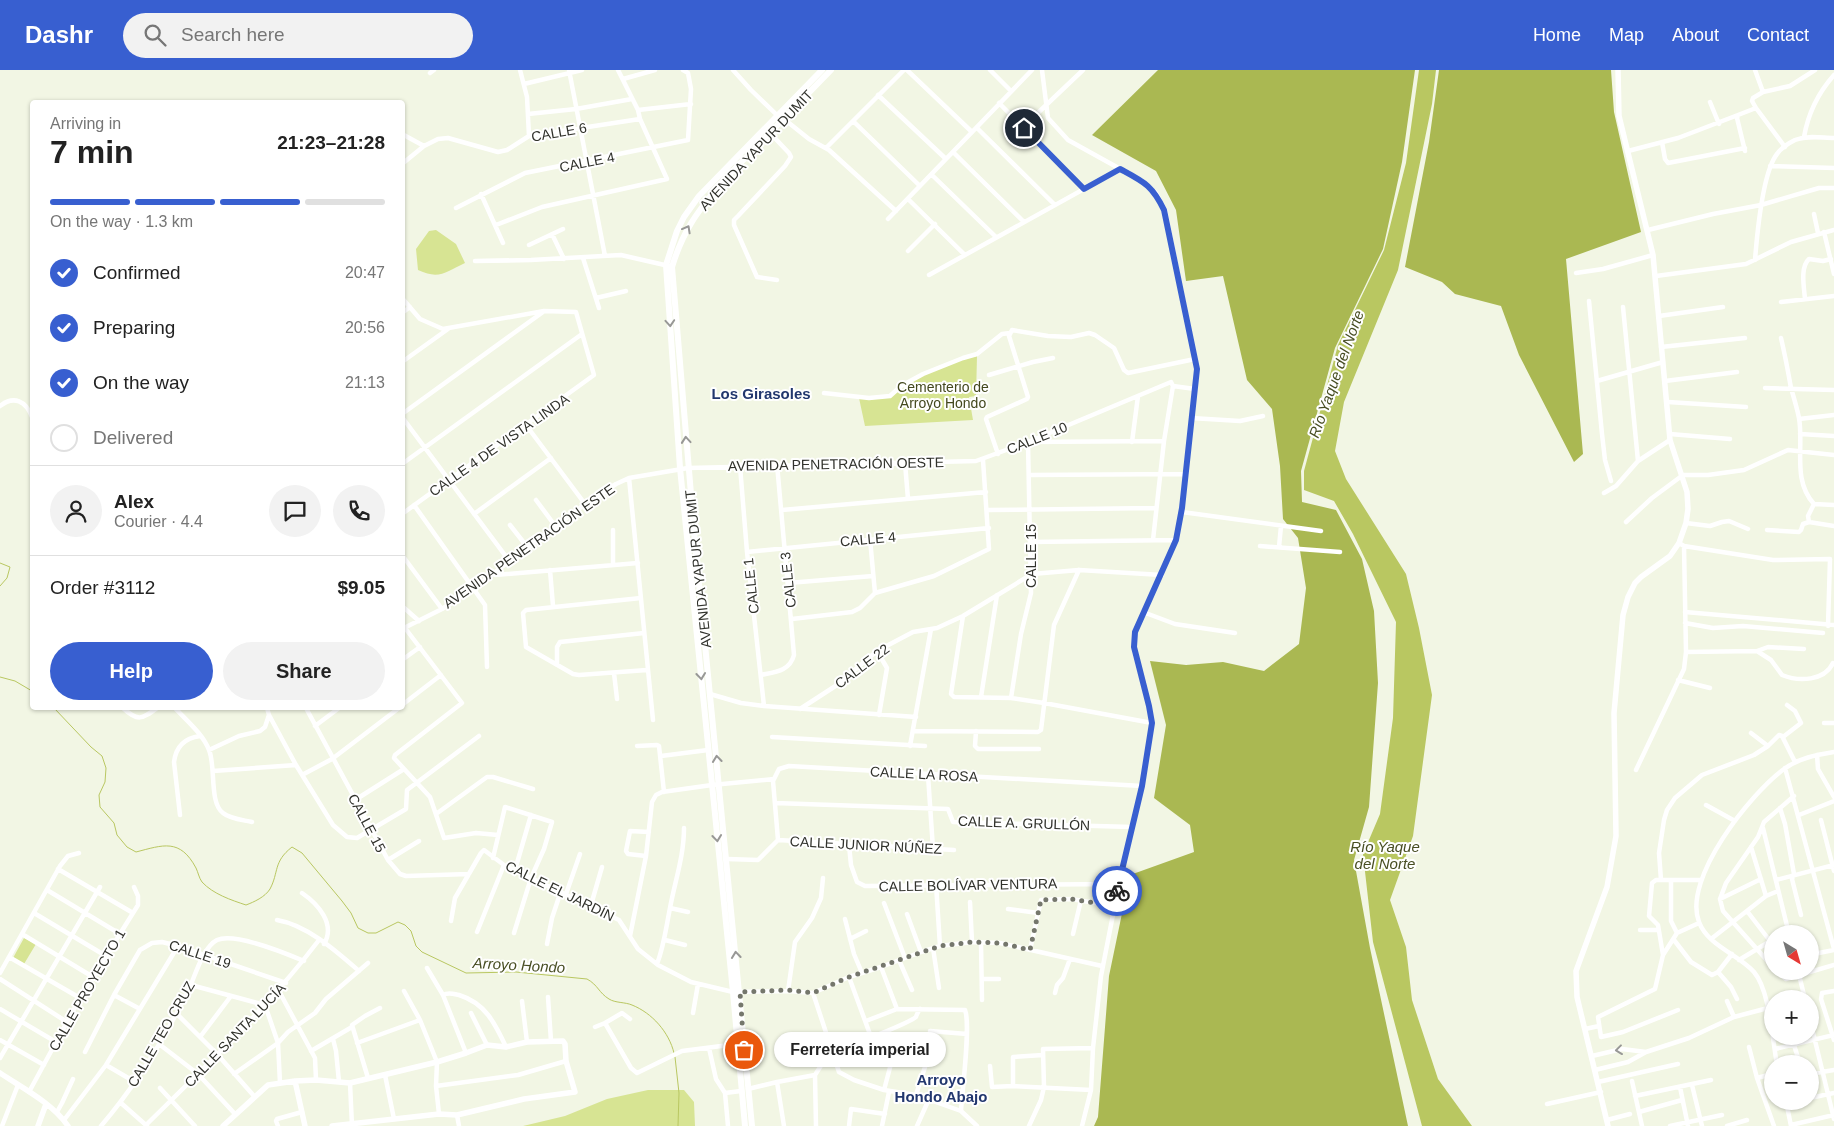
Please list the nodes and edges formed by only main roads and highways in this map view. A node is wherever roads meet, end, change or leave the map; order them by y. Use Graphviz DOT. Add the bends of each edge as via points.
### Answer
graph roads {
  1 [pos="822,70"];
  2 [pos="831,70"];
  3 [pos="1618,70"];
  4 [pos="781,117"];
  5 [pos="669,266"];
  6 [pos="736,992"];
  7 [pos="0,1074"];
  8 [pos="295,1081"];
  9 [pos="745,1090"];
  10 [pos="46,1104"];
  11 [pos="1608,1123"];
  12 [pos="352,1125"];
  13 [pos="38,1126"];
  14 [pos="68,1126"];
  15 [pos="223,1126"];
  16 [pos="305,1126"];
  17 [pos="332,1126"];
  18 [pos="745,1126"];
  19 [pos="752,1126"];
  1 -- 4 [label="main road, AVENIDA YAPUR DUMIT"];
  2 -- 4 [label="main road, AVENIDA YAPUR DUMIT"];
  3 -- 11 [label="main road" via="1620,116 1656,276 1670,437 1683,476 1688,509 1682,545 1635,583 1623,615 1614,713 1616,836 1607,887 1576,971 1577,997"];
  5 -- 4 [label="main road, AVENIDA YAPUR DUMIT, one-way" via="688,226 705,202 770,134"];
  4 -- 5 [label="main road, AVENIDA YAPUR DUMIT" via="700,196 684,217 677,231"];
  6 -- 5 [label="main road, AVENIDA YAPUR DUMIT, one-way" via="727,859"];
  5 -- 6 [label="main road, AVENIDA YAPUR DUMIT, one-way" via="680,468"];
  6 -- 9 [label="main road, AVENIDA YAPUR DUMIT"];
  6 -- 9 [label="main road, AVENIDA YAPUR DUMIT" via="737,1044"];
  7 -- 10 [label="main road"];
  8 -- 12 [label="main road" via="350,1083 438,1062 487,1045 506,1047 526,1042 563,1042 575,1092 524,1099 458,1115 439,1114"];
  8 -- 15 [label="main road" via="268,1085"];
  8 -- 16 [label="main road"];
  9 -- 18 [label="main road, AVENIDA YAPUR DUMIT"];
  9 -- 19 [label="main road, AVENIDA YAPUR DUMIT"];
  10 -- 13 [label="main road"];
  10 -- 14 [label="main road"];
  12 -- 17 [label="main road"];
}
